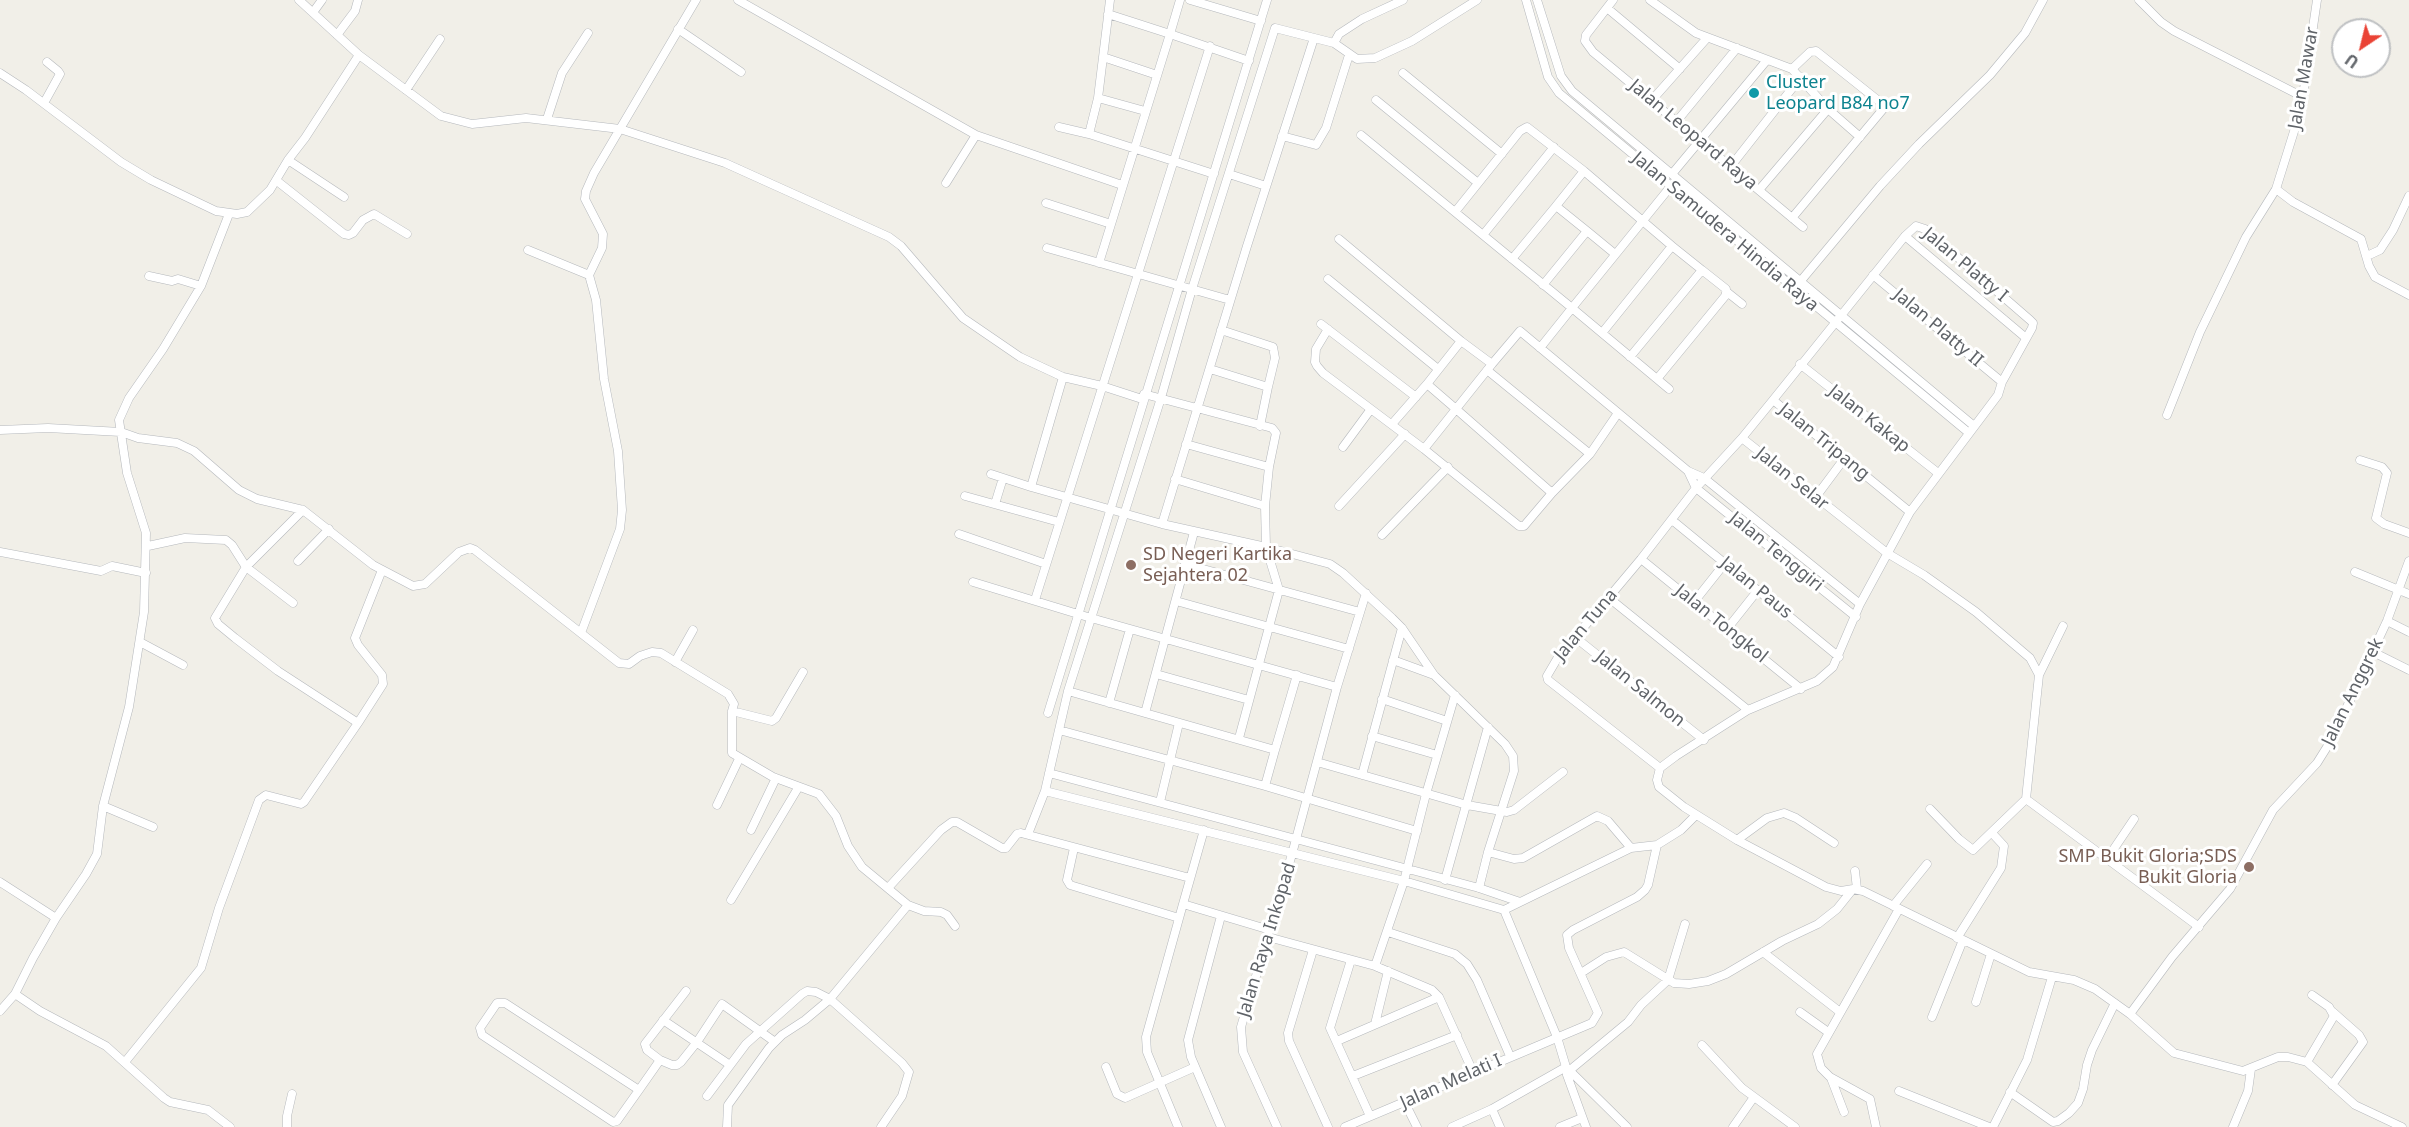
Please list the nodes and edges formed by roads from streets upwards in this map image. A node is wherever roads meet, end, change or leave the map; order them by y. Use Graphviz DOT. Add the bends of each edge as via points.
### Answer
graph roads {
  1 [pos="299,0"];
  2 [pos="322,0"];
  3 [pos="358,0"];
  4 [pos="696,0"];
  5 [pos="738,0"];
  6 [pos="1110,0"];
  7 [pos="1180,0"];
  8 [pos="1190,0"];
  9 [pos="1267,0"];
  10 [pos="1403,0"];
  11 [pos="1477,0"];
  12 [pos="1526,0"];
  13 [pos="1537,0"];
  14 [pos="1613,0"];
  15 [pos="1650,0"];
  16 [pos="2043,0"];
  17 [pos="2139,0"];
  18 [pos="2317,0"];
  19 [pos="1607,8"];
  20 [pos="314,11"];
  21 [pos="1108,14"];
  22 [pos="1261,21"];
  23 [pos="678,29"];
  24 [pos="588,33"];
  25 [pos="1170,34"];
  26 [pos="337,35"];
  27 [pos="1314,38"];
  28 [pos="1707,38"];
  29 [pos="440,39"];
  30 [pos="1334,43"];
  31 [pos="1210,46"];
  32 [pos="1737,48"];
  33 [pos="359,55"];
  34 [pos="1349,55"];
  35 [pos="1103,57"];
  36 [pos="1767,60"];
  37 [pos="1249,61"];
  38 [pos="47,62"];
  39 [pos="1680,69"];
  40 [pos="1792,69"];
  41 [pos="741,72"];
  42 [pos="0,73"];
  43 [pos="1403,73"];
  44 [pos="1157,75"];
  45 [pos="1801,78"];
  46 [pos="406,90"];
  47 [pos="2303,97"];
  48 [pos="1098,98"];
  49 [pos="1376,100"];
  50 [pos="1652,100"];
  51 [pos="44,103"];
  52 [pos="1828,109"];
  53 [pos="1145,111"];
  54 [pos="547,119"];
  55 [pos="1677,121"];
  56 [pos="1059,127"];
  57 [pos="620,129"];
  58 [pos="1089,134"];
  59 [pos="976,135"];
  60 [pos="1361,135"];
  61 [pos="1282,136"];
  62 [pos="1860,137"];
  63 [pos="1700,140"];
  64 [pos="1554,147"];
  65 [pos="1133,148"];
  66 [pos="1502,154"];
  67 [pos="1649,154"];
  68 [pos="288,160"];
  69 [pos="1173,161"];
  70 [pos="1642,162"];
  71 [pos="1731,166"];
  72 [pos="1584,171"];
  73 [pos="1214,174"];
  74 [pos="1229,174"];
  75 [pos="1672,174"];
  76 [pos="277,181"];
  77 [pos="946,183"];
  78 [pos="1478,183"];
  79 [pos="1122,185"];
  80 [pos="1266,186"];
  81 [pos="1671,186"];
  82 [pos="2276,189"];
  83 [pos="1759,190"];
  84 [pos="344,196"];
  85 [pos="2409,196"];
  86 [pos="1046,203"];
  87 [pos="1556,206"];
  88 [pos="1455,212"];
  89 [pos="229,214"];
  90 [pos="1792,218"];
  91 [pos="1642,220"];
  92 [pos="1111,224"];
  93 [pos="1803,227"];
  94 [pos="1587,231"];
  95 [pos="407,234"];
  96 [pos="1483,235"];
  97 [pos="1905,236"];
  98 [pos="1340,239"];
  99 [pos="1672,246"];
  100 [pos="1047,248"];
  101 [pos="528,250"];
  102 [pos="1615,254"];
  103 [pos="2367,256"];
  104 [pos="1512,259"];
  105 [pos="1099,263"];
  106 [pos="1702,270"];
  107 [pos="1788,270"];
  108 [pos="1138,274"];
  109 [pos="589,275"];
  110 [pos="1873,275"];
  111 [pos="149,276"];
  112 [pos="1781,278"];
  113 [pos="1328,279"];
  114 [pos="1801,281"];
  115 [pos="1543,285"];
  116 [pos="201,286"];
  117 [pos="1179,286"];
  118 [pos="1192,289"];
  119 [pos="1795,290"];
  120 [pos="1727,292"];
  121 [pos="2409,295"];
  122 [pos="1230,300"];
  123 [pos="1742,304"];
  124 [pos="1572,308"];
  125 [pos="1841,315"];
  126 [pos="1835,323"];
  127 [pos="1221,330"];
  128 [pos="1602,333"];
  129 [pos="2026,338"];
  130 [pos="1461,341"];
  131 [pos="1540,348"];
  132 [pos="1630,357"];
  133 [pos="1800,364"];
  134 [pos="1490,367"];
  135 [pos="1210,369"];
  136 [pos="1438,369"];
  137 [pos="1063,377"];
  138 [pos="1658,379"];
  139 [pos="2002,382"];
  140 [pos="1427,384"];
  141 [pos="1102,386"];
  142 [pos="1268,387"];
  143 [pos="1669,389"];
  144 [pos="1145,396"];
  145 [pos="1416,397"];
  146 [pos="1159,398"];
  147 [pos="1773,400"];
  148 [pos="1197,409"];
  149 [pos="1371,409"];
  150 [pos="1456,409"];
  151 [pos="1618,413"];
  152 [pos="2167,415"];
  153 [pos="1392,424"];
  154 [pos="1260,426"];
  155 [pos="1974,426"];
  156 [pos="0,430"];
  157 [pos="122,432"];
  158 [pos="1969,433"];
  159 [pos="1405,434"];
  160 [pos="1742,438"];
  161 [pos="1186,444"];
  162 [pos="1343,447"];
  163 [pos="1424,448"];
  164 [pos="1590,454"];
  165 [pos="1844,459"];
  166 [pos="2360,460"];
  167 [pos="1269,467"];
  168 [pos="1448,467"];
  169 [pos="1688,471"];
  170 [pos="1938,473"];
  171 [pos="991,474"];
  172 [pos="1003,478"];
  173 [pos="1704,478"];
  174 [pos="1174,479"];
  175 [pos="1031,487"];
  176 [pos="1696,488"];
  177 [pos="1552,493"];
  178 [pos="966,496"];
  179 [pos="1067,498"];
  180 [pos="1815,498"];
  181 [pos="995,504"];
  182 [pos="1265,506"];
  183 [pos="1339,506"];
  184 [pos="303,510"];
  185 [pos="1117,512"];
  186 [pos="1910,512"];
  187 [pos="1672,520"];
  188 [pos="1059,522"];
  189 [pos="1162,524"];
  190 [pos="329,529"];
  191 [pos="1194,532"];
  192 [pos="2409,533"];
  193 [pos="959,534"];
  194 [pos="1382,535"];
  195 [pos="148,546"];
  196 [pos="1266,547"];
  197 [pos="0,552"];
  198 [pos="1887,553"];
  199 [pos="1641,560"];
  200 [pos="298,561"];
  201 [pos="2409,561"];
  202 [pos="1725,563"];
  203 [pos="1046,564"];
  204 [pos="1185,564"];
  205 [pos="246,567"];
  206 [pos="382,570"];
  207 [pos="2355,572"];
  208 [pos="146,573"];
  209 [pos="973,582"];
  210 [pos="2399,589"];
  211 [pos="1279,590"];
  212 [pos="1758,590"];
  213 [pos="1366,593"];
  214 [pos="2409,594"];
  215 [pos="1609,598"];
  216 [pos="1035,600"];
  217 [pos="1176,602"];
  218 [pos="1694,602"];
  219 [pos="293,603"];
  220 [pos="1860,604"];
  221 [pos="1360,612"];
  222 [pos="1077,614"];
  223 [pos="1856,617"];
  224 [pos="1091,618"];
  225 [pos="2387,621"];
  226 [pos="2063,626"];
  227 [pos="1270,627"];
  228 [pos="1402,628"];
  229 [pos="1130,629"];
  230 [pos="1727,629"];
  231 [pos="693,630"];
  232 [pos="2409,632"];
  233 [pos="581,633"];
  234 [pos="1576,638"];
  235 [pos="1166,639"];
  236 [pos="140,642"];
  237 [pos="1349,649"];
  238 [pos="2373,652"];
  239 [pos="1839,657"];
  240 [pos="1394,660"];
  241 [pos="675,662"];
  242 [pos="1259,664"];
  243 [pos="183,665"];
  244 [pos="2409,670"];
  245 [pos="803,672"];
  246 [pos="1156,674"];
  247 [pos="1297,675"];
  248 [pos="1434,675"];
  249 [pos="2039,675"];
  250 [pos="1337,687"];
  251 [pos="1801,689"];
  252 [pos="1068,691"];
  253 [pos="1455,695"];
  254 [pos="1383,699"];
  255 [pos="1249,700"];
  256 [pos="1109,703"];
  257 [pos="1748,710"];
  258 [pos="732,711"];
  259 [pos="1047,713"];
  260 [pos="1145,713"];
  261 [pos="1447,721"];
  262 [pos="358,723"];
  263 [pos="1179,723"];
  264 [pos="1488,727"];
  265 [pos="1059,730"];
  266 [pos="1372,736"];
  267 [pos="1239,738"];
  268 [pos="1704,740"];
  269 [pos="1275,750"];
  270 [pos="1437,755"];
  271 [pos="739,759"];
  272 [pos="1171,760"];
  273 [pos="1317,762"];
  274 [pos="1660,768"];
  275 [pos="1563,772"];
  276 [pos="1049,773"];
  277 [pos="1362,774"];
  278 [pos="776,778"];
  279 [pos="1265,786"];
  280 [pos="798,788"];
  281 [pos="1045,791"];
  282 [pos="1426,794"];
  283 [pos="1308,798"];
  284 [pos="2026,799"];
  285 [pos="1160,802"];
  286 [pos="717,805"];
  287 [pos="1467,805"];
  288 [pos="103,806"];
  289 [pos="1930,809"];
  290 [pos="1502,812"];
  291 [pos="1696,815"];
  292 [pos="2134,819"];
  293 [pos="153,827"];
  294 [pos="751,830"];
  295 [pos="1204,830"];
  296 [pos="1417,831"];
  297 [pos="1992,833"];
  298 [pos="1028,834"];
  299 [pos="1737,840"];
  300 [pos="1296,841"];
  301 [pos="1834,843"];
  302 [pos="1657,844"];
  303 [pos="1074,848"];
  304 [pos="1630,848"];
  305 [pos="1488,852"];
  306 [pos="1292,854"];
  307 [pos="2107,859"];
  308 [pos="1927,864"];
  309 [pos="1406,869"];
  310 [pos="1855,871"];
  311 [pos="1190,878"];
  312 [pos="1445,880"];
  313 [pos="1404,881"];
  314 [pos="0,882"];
  315 [pos="888,888"];
  316 [pos="1479,888"];
  317 [pos="1855,889"];
  318 [pos="732,900"];
  319 [pos="1520,902"];
  320 [pos="1183,904"];
  321 [pos="908,905"];
  322 [pos="1896,908"];
  323 [pos="1504,910"];
  324 [pos="1221,916"];
  325 [pos="56,918"];
  326 [pos="1179,918"];
  327 [pos="1684,924"];
  328 [pos="955,926"];
  329 [pos="2199,927"];
  330 [pos="1388,932"];
  331 [pos="1269,933"];
  332 [pos="1960,939"];
  333 [pos="1313,950"];
  334 [pos="1763,952"];
  335 [pos="1991,954"];
  336 [pos="1351,960"];
  337 [pos="1375,966"];
  338 [pos="1388,971"];
  339 [pos="1581,973"];
  340 [pos="2052,977"];
  341 [pos="1668,980"];
  342 [pos="686,991"];
  343 [pos="15,994"];
  344 [pos="2312,995"];
  345 [pos="1439,997"];
  346 [pos="830,999"];
  347 [pos="1976,1002"];
  348 [pos="2115,1003"];
  349 [pos="0,1011"];
  350 [pos="1800,1012"];
  351 [pos="1840,1012"];
  352 [pos="2333,1012"];
  353 [pos="2130,1014"];
  354 [pos="1932,1017"];
  355 [pos="663,1020"];
  356 [pos="1375,1024"];
  357 [pos="760,1030"];
  358 [pos="1828,1032"];
  359 [pos="1457,1035"];
  360 [pos="1557,1037"];
  361 [pos="1337,1041"];
  362 [pos="697,1042"];
  363 [pos="775,1042"];
  364 [pos="1702,1046"];
  365 [pos="1510,1056"];
  366 [pos="660,1060"];
  367 [pos="125,1062"];
  368 [pos="2307,1062"];
  369 [pos="730,1065"];
  370 [pos="1106,1066"];
  371 [pos="1195,1067"];
  372 [pos="1568,1068"];
  373 [pos="2251,1069"];
  374 [pos="1474,1074"];
  375 [pos="1353,1077"];
  376 [pos="1830,1077"];
  377 [pos="1159,1083"];
  378 [pos="2332,1085"];
  379 [pos="639,1090"];
  380 [pos="1899,1091"];
  381 [pos="2010,1092"];
  382 [pos="292,1094"];
  383 [pos="707,1096"];
  384 [pos="1754,1097"];
  385 [pos="1405,1103"];
  386 [pos="1492,1108"];
  387 [pos="1844,1112"];
  388 [pos="1370,1116"];
  389 [pos="1582,1118"];
  390 [pos="2058,1121"];
  391 [pos="614,1124"];
  392 [pos="1457,1126"];
  393 [pos="230,1127"];
  394 [pos="287,1127"];
  395 [pos="727,1127"];
  396 [pos="881,1127"];
  397 [pos="1178,1127"];
  398 [pos="1221,1127"];
  399 [pos="1277,1127"];
  400 [pos="1328,1127"];
  401 [pos="1345,1127"];
  402 [pos="1417,1127"];
  403 [pos="1500,1127"];
  404 [pos="1560,1127"];
  405 [pos="1586,1127"];
  406 [pos="1627,1127"];
  407 [pos="1733,1127"];
  408 [pos="1795,1127"];
  409 [pos="1876,1127"];
  410 [pos="1991,1127"];
  411 [pos="2068,1127"];
  412 [pos="2234,1127"];
  413 [pos="2402,1127"];
  1 -- 20 [label="street"];
  2 -- 20 [label="street"];
  3 -- 26 [label="street" via="355,11"];
  4 -- 23 [label="street"];
  5 -- 59 [label="street"];
  6 -- 21 [label="street"];
  7 -- 25 [label="street"];
  8 -- 22 [label="street"];
  9 -- 22 [label="street"];
  10 -- 30 [label="street" via="1362,19 1339,34"];
  11 -- 34 [label="street" via="1412,41 1375,58"];
  12 -- 70 [label="street, Jalan Samudera Hindia Raya" via="1553,86"];
  13 -- 67 [label="street, Jalan Samudera Hindia Raya" via="1565,83"];
  14 -- 19 [label="street"];
  15 -- 28 [label="street" via="1680,24"];
  16 -- 114 [label="street" via="2025,33 1990,75 1880,186"];
  17 -- 47 [label="street" via="2174,31"];
  18 -- 47 [label="street, Jalan Mawar"];
  19 -- 39 [label="street"];
  19 -- 50 [label="street, Jalan Leopard Raya" via="1585,40 1593,52"];
  20 -- 26 [label="street"];
  21 -- 25 [label="street"];
  21 -- 35 [label="street"];
  22 -- 37 [label="street"];
  23 -- 41 [label="street"];
  23 -- 57 [label="street"];
  24 -- 54 [label="street" via="562,73"];
  25 -- 31 [label="street"];
  25 -- 44 [label="street"];
  26 -- 33 [label="street"];
  27 -- 30 [label="street"];
  27 -- 61 [label="street"];
  27 -- 74 [label="street" via="1275,28"];
  28 -- 32 [label="street"];
  28 -- 39 [label="street"];
  29 -- 46 [label="street"];
  30 -- 34 [label="street"];
  31 -- 37 [label="street"];
  31 -- 69 [label="street"];
  32 -- 36 [label="street"];
  32 -- 55 [label="street"];
  33 -- 46 [label="street"];
  33 -- 68 [label="street"];
  34 -- 61 [label="street" via="1326,128 1316,144"];
  35 -- 44 [label="street"];
  35 -- 48 [label="street"];
  36 -- 40 [label="street"];
  36 -- 63 [label="street"];
  37 -- 73 [label="street"];
  38 -- 51 [label="street" via="60,74"];
  39 -- 50 [label="street"];
  40 -- 45 [label="street"];
  40 -- 62 [label="street" via="1816,51 1880,102 1884,108"];
  42 -- 51 [label="street"];
  43 -- 66 [label="street"];
  44 -- 53 [label="street"];
  45 -- 52 [label="street"];
  45 -- 71 [label="street"];
  46 -- 54 [label="street" via="441,116 461,123"];
  47 -- 82 [label="street, Jalan Mawar"];
  48 -- 53 [label="street"];
  48 -- 58 [label="street"];
  49 -- 78 [label="street"];
  50 -- 55 [label="street, Jalan Leopard Raya"];
  51 -- 89 [label="street" via="131,168"];
  52 -- 62 [label="street"];
  52 -- 83 [label="street"];
  53 -- 65 [label="street"];
  54 -- 57 [label="street"];
  55 -- 63 [label="street, Jalan Leopard Raya"];
  56 -- 58 [label="street"];
  57 -- 109 [label="street" via="586,191 585,199 604,242"];
  57 -- 137 [label="street" via="733,166 889,237 908,253 963,318 1020,357"];
  58 -- 65 [label="street"];
  59 -- 77 [label="street"];
  59 -- 79 [label="street"];
  60 -- 88 [label="street"];
  61 -- 80 [label="street"];
  62 -- 90 [label="street"];
  63 -- 71 [label="street, Jalan Leopard Raya"];
  63 -- 75 [label="street"];
  64 -- 66 [label="street" via="1527,127"];
  64 -- 72 [label="street"];
  64 -- 96 [label="street"];
  65 -- 69 [label="street"];
  65 -- 79 [label="street"];
  66 -- 78 [label="street"];
  67 -- 70 [label="street"];
  67 -- 75 [label="street, Jalan Samudera Hindia Raya"];
  68 -- 76 [label="street"];
  68 -- 84 [label="street"];
  69 -- 73 [label="street"];
  69 -- 108 [label="street"];
  70 -- 81 [label="street, Jalan Samudera Hindia Raya"];
  71 -- 83 [label="street, Jalan Leopard Raya"];
  72 -- 87 [label="street"];
  72 -- 91 [label="street"];
  73 -- 117 [label="street"];
  74 -- 80 [label="street"];
  74 -- 118 [label="street"];
  75 -- 107 [label="street, Jalan Samudera Hindia Raya"];
  76 -- 89 [label="street" via="247,212"];
  76 -- 95 [label="street" via="344,234 349,235 374,214"];
  78 -- 88 [label="street"];
  79 -- 92 [label="street"];
  80 -- 122 [label="street"];
  81 -- 91 [label="street"];
  81 -- 112 [label="street, Jalan Samudera Hindia Raya"];
  82 -- 103 [label="street" via="2361,239"];
  82 -- 152 [label="street, Jalan Mawar" via="2246,237 2188,357"];
  83 -- 90 [label="street, Jalan Leopard Raya"];
  85 -- 103 [label="street" via="2380,250"];
  86 -- 92 [label="street"];
  87 -- 94 [label="street"];
  87 -- 104 [label="street"];
  88 -- 96 [label="street"];
  89 -- 116 [label="street"];
  90 -- 93 [label="street, Jalan Leopard Raya"];
  91 -- 99 [label="street"];
  91 -- 102 [label="street"];
  92 -- 105 [label="street"];
  94 -- 102 [label="street"];
  94 -- 115 [label="street"];
  96 -- 104 [label="street"];
  97 -- 110 [label="street, Jalan Platty I"];
  97 -- 129 [label="street"];
  97 -- 129 [label="street, Jalan Platty I" via="1920,226 1934,237 2033,323"];
  98 -- 130 [label="street"];
  99 -- 106 [label="street"];
  99 -- 128 [label="street"];
  100 -- 105 [label="street"];
  101 -- 109 [label="street"];
  102 -- 124 [label="street"];
  103 -- 121 [label="street" via="2375,277"];
  104 -- 115 [label="street"];
  105 -- 108 [label="street"];
  106 -- 120 [label="street"];
  106 -- 132 [label="street"];
  107 -- 112 [label="street"];
  107 -- 114 [label="street, Jalan Samudera Hindia Raya"];
  108 -- 117 [label="street"];
  108 -- 141 [label="street"];
  109 -- 233 [label="street" via="618,451 622,519"];
  110 -- 125 [label="street, Jalan Platty I"];
  110 -- 139 [label="street, Jalan Platty II"];
  111 -- 116 [label="street"];
  112 -- 119 [label="street, Jalan Samudera Hindia Raya"];
  113 -- 136 [label="street"];
  114 -- 119 [label="street"];
  114 -- 125 [label="street, Jalan Samudera Hindia Raya"];
  115 -- 124 [label="street"];
  116 -- 157 [label="street" via="129,398 119,420"];
  117 -- 118 [label="street"];
  117 -- 144 [label="street"];
  118 -- 122 [label="street"];
  118 -- 146 [label="street"];
  119 -- 126 [label="street, Jalan Samudera Hindia Raya"];
  120 -- 123 [label="street"];
  120 -- 138 [label="street"];
  122 -- 127 [label="street"];
  124 -- 128 [label="street"];
  124 -- 131 [label="street"];
  125 -- 126 [label="street, Jalan Platty I"];
  125 -- 155 [label="street, Jalan Samudera Hindia Raya"];
  126 -- 133 [label="street, Jalan Platty I"];
  126 -- 158 [label="street, Jalan Samudera Hindia Raya"];
  127 -- 135 [label="street"];
  127 -- 142 [label="street" via="1273,347 1275,358"];
  128 -- 132 [label="street"];
  129 -- 139 [label="street"];
  130 -- 134 [label="street"];
  130 -- 136 [label="street"];
  131 -- 134 [label="street" via="1520,331"];
  131 -- 151 [label="street"];
  132 -- 138 [label="street"];
  133 -- 147 [label="street, Jalan Tripang"];
  133 -- 170 [label="street, Jalan Kakap"];
  134 -- 150 [label="street"];
  134 -- 164 [label="street"];
  135 -- 142 [label="street"];
  135 -- 148 [label="street"];
  136 -- 140 [label="street"];
  137 -- 141 [label="street"];
  137 -- 175 [label="street"];
  138 -- 143 [label="street"];
  139 -- 155 [label="street" via="1998,395"];
  140 -- 145 [label="street"];
  140 -- 150 [label="street"];
  141 -- 144 [label="street"];
  141 -- 179 [label="street"];
  142 -- 154 [label="street"];
  144 -- 146 [label="street"];
  144 -- 185 [label="street"];
  145 -- 149 [label="street" via="1324,326 1316,348 1317,366"];
  145 -- 153 [label="street"];
  146 -- 148 [label="street"];
  146 -- 185 [label="street"];
  147 -- 160 [label="street"];
  147 -- 165 [label="street, Jalan Tripang"];
  148 -- 154 [label="street"];
  148 -- 161 [label="street"];
  149 -- 153 [label="street"];
  149 -- 162 [label="street"];
  150 -- 163 [label="street"];
  150 -- 177 [label="street"];
  151 -- 164 [label="street"];
  151 -- 169 [label="street"];
  153 -- 159 [label="street"];
  154 -- 167 [label="street" via="1276,433"];
  155 -- 158 [label="street"];
  156 -- 157 [label="street"];
  157 -- 184 [label="street" via="186,447 247,495"];
  157 -- 195 [label="street" via="125,465"];
  158 -- 170 [label="street"];
  159 -- 163 [label="street"];
  159 -- 183 [label="street"];
  160 -- 173 [label="street, Jalan Selar"];
  160 -- 180 [label="street, Jalan Selar"];
  161 -- 167 [label="street"];
  161 -- 174 [label="street"];
  163 -- 168 [label="street"];
  164 -- 177 [label="street"];
  165 -- 180 [label="street"];
  165 -- 186 [label="street, Jalan Tripang"];
  166 -- 192 [label="street" via="2382,467 2387,473 2376,518"];
  167 -- 182 [label="street"];
  168 -- 177 [label="street" via="1522,527"];
  168 -- 194 [label="street"];
  169 -- 173 [label="street, Jalan Tenggiri"];
  169 -- 176 [label="street"];
  170 -- 186 [label="street"];
  171 -- 172 [label="street"];
  172 -- 175 [label="street"];
  172 -- 181 [label="street"];
  173 -- 176 [label="street, Jalan Selar"];
  173 -- 220 [label="street, Jalan Tenggiri"];
  174 -- 182 [label="street"];
  174 -- 189 [label="street"];
  175 -- 179 [label="street"];
  176 -- 187 [label="street, Jalan Tuna"];
  176 -- 223 [label="street, Jalan Tenggiri"];
  178 -- 181 [label="street"];
  179 -- 185 [label="street"];
  179 -- 188 [label="street"];
  180 -- 198 [label="street, Jalan Selar"];
  181 -- 188 [label="street"];
  182 -- 196 [label="street"];
  184 -- 190 [label="street"];
  184 -- 205 [label="street"];
  185 -- 189 [label="street"];
  185 -- 222 [label="street"];
  185 -- 224 [label="street"];
  186 -- 198 [label="street"];
  187 -- 199 [label="street, Jalan Tuna"];
  187 -- 202 [label="street, Jalan Paus"];
  188 -- 203 [label="street"];
  189 -- 191 [label="street"];
  190 -- 200 [label="street"];
  190 -- 206 [label="street"];
  191 -- 196 [label="street"];
  191 -- 204 [label="street"];
  193 -- 203 [label="street"];
  195 -- 205 [label="street" via="185,538 226,540"];
  195 -- 208 [label="street"];
  196 -- 211 [label="street"];
  196 -- 213 [label="street" via="1330,564"];
  197 -- 208 [label="street" via="101,571 112,566"];
  198 -- 220 [label="street"];
  198 -- 249 [label="street, Jalan Selar" via="1976,612 2030,658"];
  199 -- 215 [label="street, Jalan Tuna"];
  199 -- 218 [label="street, Jalan Tongkol"];
  201 -- 210 [label="street, Jalan Anggrek"];
  202 -- 212 [label="street, Jalan Paus"];
  202 -- 218 [label="street"];
  203 -- 216 [label="street"];
  204 -- 211 [label="street"];
  204 -- 217 [label="street"];
  205 -- 219 [label="street"];
  205 -- 262 [label="street" via="216,613 218,624 288,678"];
  206 -- 233 [label="street" via="417,587 459,552 470,548"];
  206 -- 262 [label="street" via="355,638 382,675 383,684"];
  207 -- 210 [label="street"];
  208 -- 236 [label="street"];
  209 -- 216 [label="street"];
  210 -- 214 [label="street"];
  210 -- 225 [label="street, Jalan Anggrek"];
  211 -- 221 [label="street"];
  211 -- 227 [label="street"];
  212 -- 230 [label="street"];
  212 -- 239 [label="street, Jalan Paus"];
  213 -- 221 [label="street, Jalan Raya Inkopad"];
  213 -- 228 [label="street"];
  215 -- 234 [label="street, Jalan Tuna"];
  215 -- 257 [label="street"];
  216 -- 222 [label="street"];
  217 -- 227 [label="street"];
  217 -- 235 [label="street"];
  218 -- 230 [label="street, Jalan Tongkol"];
  220 -- 223 [label="street"];
  221 -- 237 [label="street, Jalan Raya Inkopad"];
  222 -- 224 [label="street"];
  222 -- 259 [label="street"];
  223 -- 239 [label="street"];
  224 -- 229 [label="street"];
  224 -- 252 [label="street"];
  225 -- 232 [label="street"];
  225 -- 238 [label="street, Jalan Anggrek"];
  226 -- 249 [label="street"];
  227 -- 237 [label="street"];
  227 -- 242 [label="street"];
  228 -- 240 [label="street"];
  228 -- 248 [label="street"];
  229 -- 235 [label="street"];
  229 -- 256 [label="street"];
  230 -- 251 [label="street, Jalan Tongkol"];
  231 -- 241 [label="street"];
  233 -- 241 [label="street" via="624,664 652,652"];
  234 -- 268 [label="street, Jalan Salmon"];
  234 -- 274 [label="street, Jalan Tuna" via="1552,666 1548,680"];
  235 -- 242 [label="street"];
  235 -- 246 [label="street"];
  236 -- 243 [label="street"];
  236 -- 288 [label="street" via="126,724"];
  237 -- 250 [label="street, Jalan Raya Inkopad"];
  238 -- 244 [label="street"];
  238 -- 329 [label="street, Jalan Anggrek" via="2317,763 2273,810 2236,880"];
  239 -- 251 [label="street" via="1827,674"];
  240 -- 248 [label="street"];
  240 -- 254 [label="street"];
  241 -- 258 [label="street" via="728,694 734,704"];
  242 -- 247 [label="street"];
  242 -- 255 [label="street"];
  245 -- 258 [label="street" via="772,721"];
  246 -- 255 [label="street"];
  246 -- 260 [label="street"];
  247 -- 250 [label="street"];
  247 -- 269 [label="street"];
  248 -- 253 [label="street"];
  249 -- 284 [label="street"];
  250 -- 273 [label="street, Jalan Raya Inkopad"];
  251 -- 257 [label="street"];
  252 -- 256 [label="street"];
  252 -- 265 [label="street"];
  253 -- 261 [label="street"];
  253 -- 264 [label="street"];
  254 -- 261 [label="street"];
  254 -- 266 [label="street"];
  255 -- 267 [label="street"];
  256 -- 260 [label="street"];
  257 -- 268 [label="street"];
  258 -- 271 [label="street" via="732,753"];
  260 -- 263 [label="street"];
  261 -- 270 [label="street"];
  262 -- 367 [label="street" via="304,802 266,795 259,800 201,968"];
  263 -- 267 [label="street"];
  263 -- 272 [label="street"];
  264 -- 287 [label="street"];
  264 -- 290 [label="street" via="1510,749 1514,762"];
  265 -- 272 [label="street"];
  265 -- 276 [label="street"];
  266 -- 270 [label="street"];
  266 -- 277 [label="street"];
  267 -- 269 [label="street"];
  268 -- 274 [label="street"];
  269 -- 279 [label="street"];
  270 -- 282 [label="street"];
  271 -- 278 [label="street"];
  271 -- 286 [label="street"];
  272 -- 279 [label="street"];
  272 -- 285 [label="street"];
  273 -- 277 [label="street"];
  273 -- 283 [label="street, Jalan Raya Inkopad"];
  274 -- 291 [label="street" via="1659,787"];
  275 -- 290 [label="street" via="1514,810"];
  276 -- 281 [label="street"];
  276 -- 285 [label="street, Jalan Raya Inkopad"];
  277 -- 282 [label="street"];
  278 -- 280 [label="street"];
  278 -- 294 [label="street"];
  279 -- 283 [label="street"];
  280 -- 315 [label="street" via="809,789 824,799 855,858"];
  280 -- 318 [label="street"];
  281 -- 295 [label="street, Jalan Raya Inkopad"];
  281 -- 298 [label="street"];
  282 -- 287 [label="street"];
  282 -- 296 [label="street"];
  283 -- 296 [label="street"];
  283 -- 300 [label="street, Jalan Raya Inkopad"];
  284 -- 297 [label="street"];
  284 -- 307 [label="street"];
  285 -- 300 [label="street, Jalan Raya Inkopad"];
  287 -- 290 [label="street"];
  287 -- 312 [label="street"];
  288 -- 293 [label="street"];
  288 -- 325 [label="street" via="92,864"];
  289 -- 297 [label="street" via="1973,850"];
  290 -- 305 [label="street"];
  291 -- 299 [label="street"];
  291 -- 302 [label="street" via="1681,830"];
  292 -- 307 [label="street"];
  295 -- 306 [label="street, Jalan Raya Inkopad"];
  295 -- 311 [label="street"];
  296 -- 309 [label="street"];
  297 -- 332 [label="street" via="2004,846 2001,868"];
  298 -- 303 [label="street"];
  298 -- 315 [label="street" via="1017,834 1002,848 952,822"];
  299 -- 301 [label="street" via="1767,818 1784,813"];
  299 -- 317 [label="street" via="1826,887"];
  300 -- 306 [label="street, Jalan Raya Inkopad"];
  300 -- 309 [label="street, Jalan Raya Inkopad"];
  302 -- 304 [label="street"];
  302 -- 339 [label="street" via="1645,890 1567,935"];
  303 -- 311 [label="street"];
  303 -- 326 [label="street" via="1067,880 1070,885"];
  304 -- 305 [label="street" via="1608,821 1597,816 1523,858"];
  304 -- 319 [label="street"];
  305 -- 316 [label="street"];
  306 -- 313 [label="street, Jalan Raya Inkopad"];
  306 -- 331 [label="street, Jalan Raya Inkopad"];
  307 -- 329 [label="street"];
  308 -- 322 [label="street"];
  309 -- 312 [label="street, Jalan Raya Inkopad"];
  309 -- 313 [label="street"];
  310 -- 317 [label="street"];
  311 -- 320 [label="street"];
  312 -- 316 [label="street, Jalan Raya Inkopad"];
  313 -- 323 [label="street, Jalan Raya Inkopad"];
  313 -- 330 [label="street"];
  314 -- 325 [label="street"];
  315 -- 321 [label="street"];
  316 -- 319 [label="street, Jalan Raya Inkopad"];
  317 -- 322 [label="street"];
  317 -- 334 [label="street" via="1825,920"];
  319 -- 323 [label="street"];
  320 -- 324 [label="street"];
  320 -- 326 [label="street"];
  321 -- 328 [label="street" via="941,912"];
  321 -- 346 [label="street"];
  322 -- 332 [label="street"];
  322 -- 351 [label="street"];
  323 -- 360 [label="street"];
  324 -- 331 [label="street"];
  324 -- 371 [label="street" via="1188,1040"];
  325 -- 343 [label="street"];
  326 -- 377 [label="street" via="1146,1037 1147,1052"];
  327 -- 341 [label="street"];
  329 -- 353 [label="street, Jalan Anggrek"];
  330 -- 337 [label="street"];
  330 -- 365 [label="street" via="1455,954 1467,964 1478,980"];
  331 -- 333 [label="street"];
  331 -- 399 [label="street, Jalan Raya Inkopad" via="1240,1035"];
  332 -- 335 [label="street"];
  332 -- 354 [label="street"];
  333 -- 336 [label="street"];
  333 -- 400 [label="street" via="1288,1034"];
  334 -- 341 [label="street" via="1708,981 1689,984"];
  334 -- 351 [label="street"];
  335 -- 340 [label="street" via="2029,972"];
  335 -- 347 [label="street"];
  336 -- 337 [label="street"];
  336 -- 361 [label="street" via="1330,1028"];
  337 -- 338 [label="street"];
  338 -- 345 [label="street" via="1428,987"];
  338 -- 356 [label="street"];
  339 -- 341 [label="street" via="1606,957 1624,952"];
  339 -- 360 [label="street" via="1598,1016 1592,1023"];
  340 -- 348 [label="street" via="2084,984"];
  340 -- 381 [label="street" via="2034,1043"];
  341 -- 372 [label="street" via="1628,1022"];
  342 -- 355 [label="street"];
  343 -- 349 [label="street"];
  343 -- 367 [label="street" via="100,1042"];
  344 -- 352 [label="street"];
  345 -- 356 [label="street"];
  345 -- 359 [label="street"];
  346 -- 357 [label="street" via="807,991"];
  346 -- 363 [label="street"];
  346 -- 396 [label="street" via="909,1072 902,1096"];
  348 -- 353 [label="street"];
  348 -- 390 [label="street" via="2086,1065 2078,1103"];
  350 -- 358 [label="street"];
  351 -- 358 [label="street"];
  352 -- 368 [label="street" via="2333,1021"];
  352 -- 378 [label="street" via="2363,1042"];
  353 -- 373 [label="street" via="2174,1053 2234,1070"];
  355 -- 362 [label="street"];
  355 -- 366 [label="street" via="645,1044"];
  356 -- 361 [label="street"];
  357 -- 362 [label="street" via="722,1004"];
  357 -- 363 [label="street"];
  357 -- 369 [label="street"];
  358 -- 376 [label="street" via="1817,1054 1821,1068"];
  359 -- 374 [label="street"];
  359 -- 375 [label="street"];
  360 -- 365 [label="street, Jalan Melati I"];
  360 -- 372 [label="street"];
  361 -- 375 [label="street"];
  362 -- 366 [label="street" via="677,1065"];
  362 -- 369 [label="street"];
  363 -- 395 [label="street" via="732,1099"];
  364 -- 384 [label="street"];
  365 -- 374 [label="street, Jalan Melati I"];
  366 -- 379 [label="street"];
  367 -- 393 [label="street" via="164,1098 208,1110"];
  368 -- 373 [label="street" via="2278,1057"];
  368 -- 378 [label="street"];
  369 -- 383 [label="street"];
  370 -- 377 [label="street" via="1121,1098"];
  371 -- 377 [label="street"];
  371 -- 398 [label="street"];
  372 -- 386 [label="street"];
  372 -- 389 [label="street"];
  372 -- 406 [label="street"];
  373 -- 412 [label="street" via="2248,1092"];
  374 -- 385 [label="street, Jalan Melati I"];
  375 -- 388 [label="street"];
  376 -- 387 [label="street"];
  376 -- 409 [label="street" via="1870,1099"];
  377 -- 397 [label="street"];
  378 -- 413 [label="street" via="2355,1105"];
  379 -- 391 [label="street"];
  379 -- 391 [label="street" via="505,1003 497,1004 480,1028 482,1035"];
  380 -- 410 [label="street"];
  381 -- 390 [label="street" via="2049,1120"];
  381 -- 410 [label="street"];
  382 -- 394 [label="street"];
  384 -- 407 [label="street"];
  384 -- 408 [label="street"];
  385 -- 388 [label="street, Jalan Melati I"];
  385 -- 402 [label="street"];
  386 -- 392 [label="street"];
  386 -- 403 [label="street"];
  388 -- 401 [label="street, Jalan Melati I"];
  389 -- 404 [label="street"];
  389 -- 405 [label="street"];
  390 -- 411 [label="street"];
}
